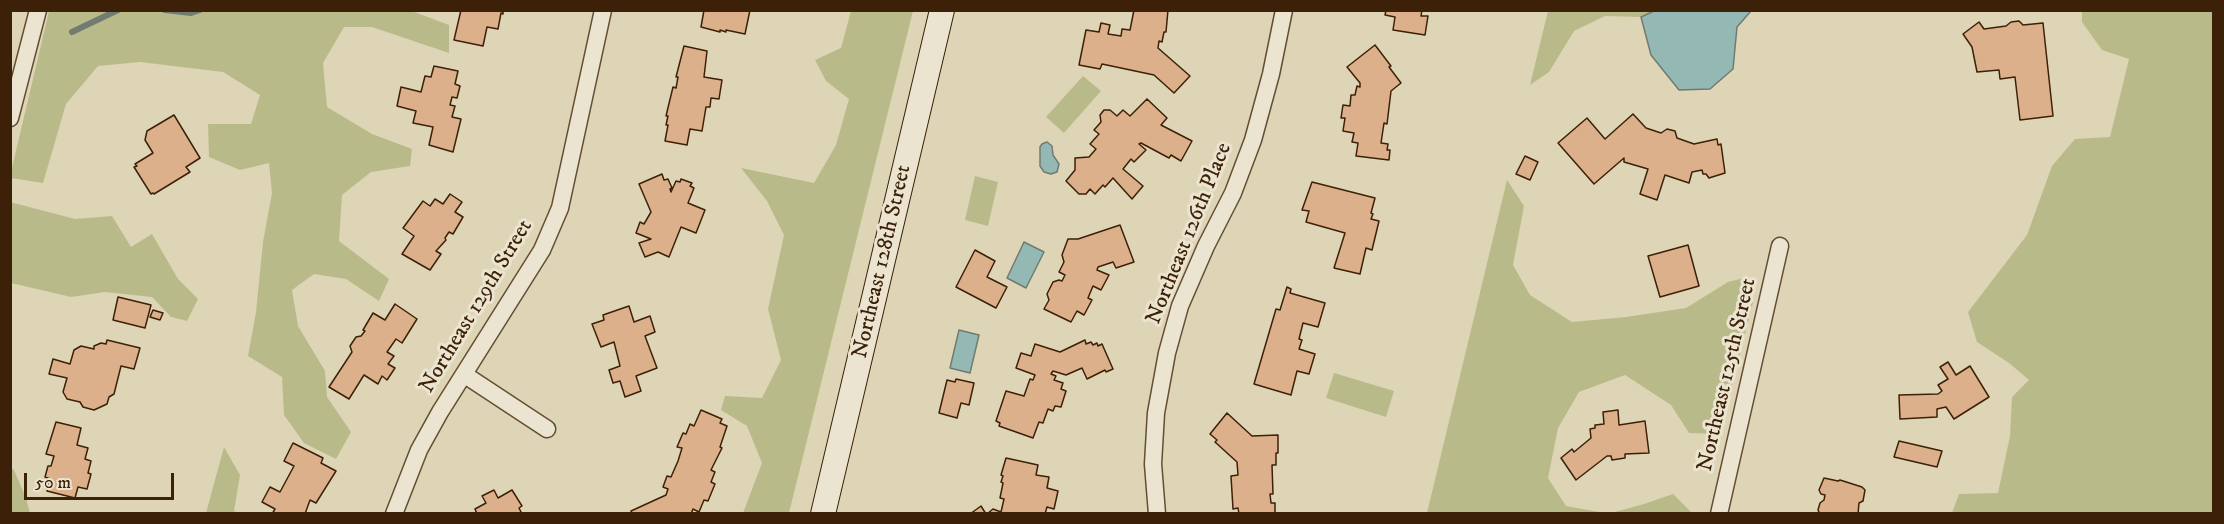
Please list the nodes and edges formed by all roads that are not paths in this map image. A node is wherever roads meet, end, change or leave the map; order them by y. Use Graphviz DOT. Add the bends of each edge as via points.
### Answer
graph roads {
  1 [pos="38,10"];
  2 [pos="603,10"];
  3 [pos="942,10"];
  4 [pos="1284,10"];
  5 [pos="10,118"];
  6 [pos="1780,246"];
  7 [pos="465,375"];
  8 [pos="547,429"];
  9 [pos="394,513"];
  10 [pos="823,513"];
  11 [pos="1157,513"];
  12 [pos="1719,513"];
  1 -- 5 [label="street"];
  2 -- 7 [label="street, Northeast 129th Street" via="560,208 542,250"];
  3 -- 10 [label="street, Northeast 128th Street"];
  4 -- 11 [label="street, Northeast 126th Place" via="1253,140 1233,193 1180,306 1167,353 1156,413 1153,464"];
  6 -- 12 [label="street, Northeast 125th Street"];
  7 -- 8 [label="street"];
  7 -- 9 [label="street, Northeast 129th Street" via="419,450"];
}
